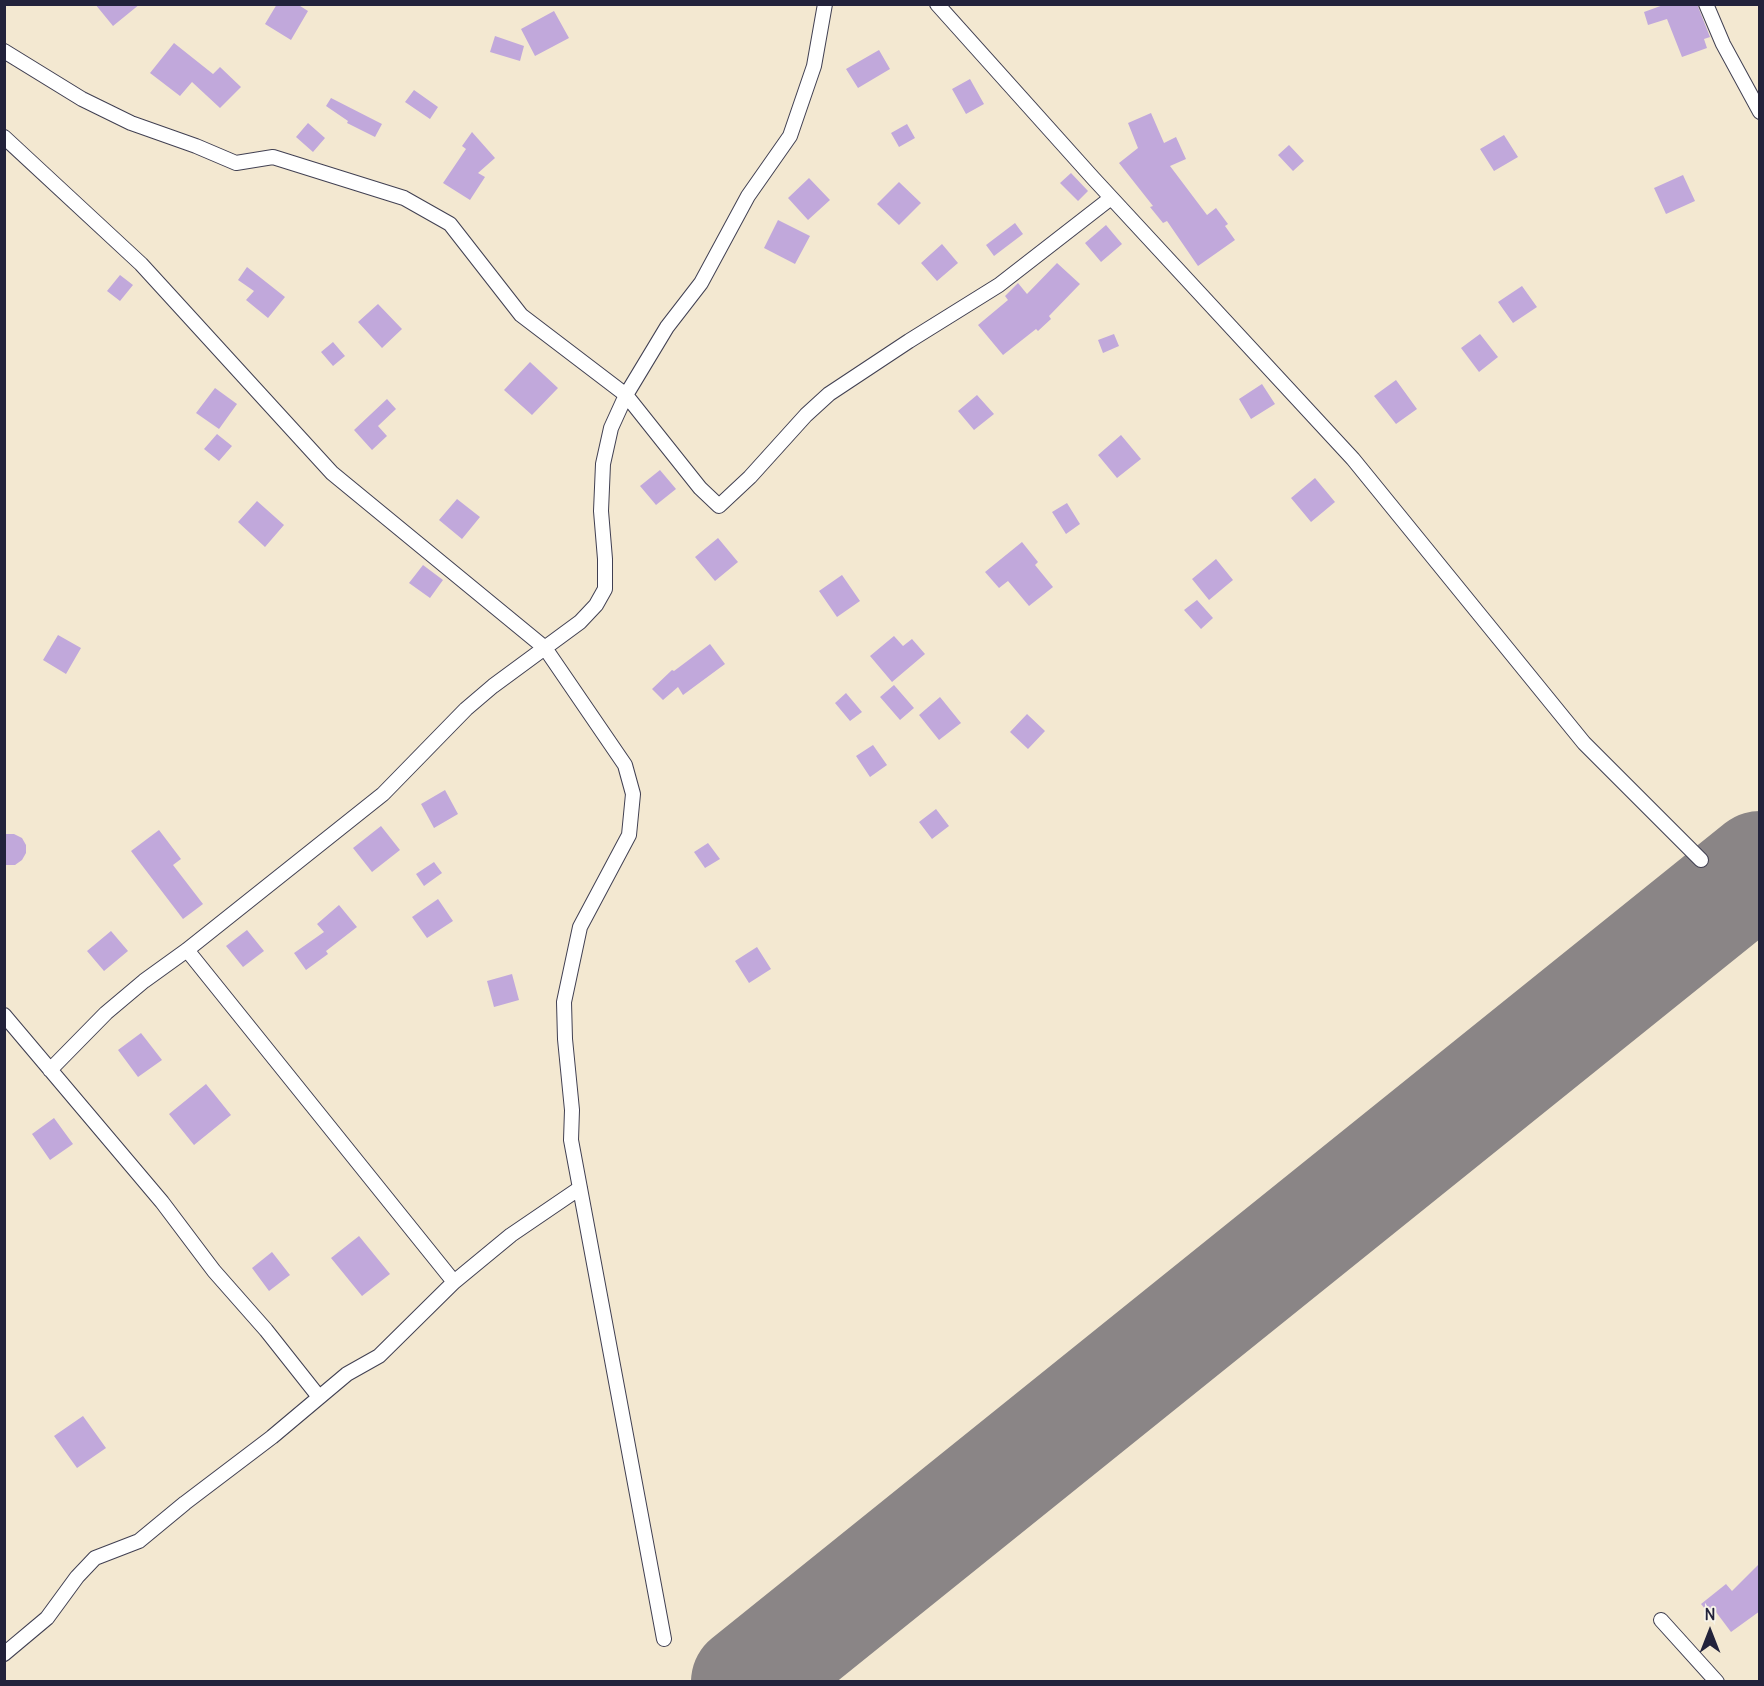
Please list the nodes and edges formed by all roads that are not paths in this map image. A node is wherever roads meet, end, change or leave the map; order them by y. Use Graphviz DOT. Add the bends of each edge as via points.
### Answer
graph roads {
  1 [pos="825,4"];
  2 [pos="938,4"];
  3 [pos="1706,4"];
  4 [pos="4,51"];
  5 [pos="1760,112"];
  6 [pos="4,137"];
  7 [pos="1111,198"];
  8 [pos="626,395"];
  9 [pos="545,648"];
  10 [pos="1701,860"];
  11 [pos="187,950"];
  12 [pos="4,1015"];
  13 [pos="50,1070"];
  14 [pos="580,1188"];
  15 [pos="454,1282"];
  16 [pos="319,1397"];
  17 [pos="1661,1620"];
  18 [pos="664,1639"];
  19 [pos="4,1654"];
  20 [pos="1717,1682"];
  1 -- 8 [label="street" via="814,66 790,136 748,196 701,283 667,327"];
  2 -- 7 [label="street"];
  3 -- 5 [label="street"];
  4 -- 8 [label="street" via="82,99 236,163 273,156 404,198 450,224 521,315"];
  6 -- 9 [label="street" via="141,264 332,473"];
  7 -- 8 [label="street" via="999,285 829,394 719,506 700,488"];
  7 -- 10 [label="street" via="1353,459 1584,743"];
  8 -- 9 [label="street" via="611,428 603,464 600,511 605,590 580,622"];
  9 -- 11 [label="street" via="466,709 383,794"];
  9 -- 14 [label="street" via="625,765 633,794 629,835 580,927 564,1002 571,1140"];
  11 -- 13 [label="street" via="106,1012"];
  11 -- 15 [label="street"];
  12 -- 13 [label="street"];
  13 -- 16 [label="street"];
  14 -- 15 [label="street" via="511,1234"];
  14 -- 18 [label="street"];
  15 -- 16 [label="street" via="379,1356 347,1374"];
  16 -- 19 [label="street" via="139,1541 95,1558 46,1618"];
  17 -- 20 [label="street"];
}
